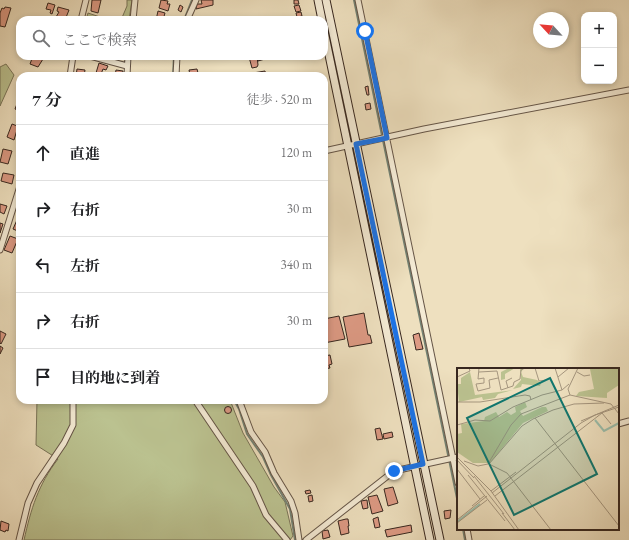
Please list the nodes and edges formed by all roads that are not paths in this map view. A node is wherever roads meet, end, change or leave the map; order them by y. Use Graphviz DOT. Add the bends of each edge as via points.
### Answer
graph roads {
  1 [pos="86,0"];
  2 [pos="135,0"];
  3 [pos="196,0"];
  4 [pos="318,0"];
  5 [pos="326,0"];
  6 [pos="358,0"];
  7 [pos="82,16"];
  8 [pos="133,16"];
  9 [pos="189,16"];
  10 [pos="321,16"];
  11 [pos="328,47"];
  12 [pos="72,60"];
  13 [pos="105,60"];
  14 [pos="128,60"];
  15 [pos="177,60"];
  16 [pos="127,66"];
  17 [pos="71,72"];
  18 [pos="126,72"];
  19 [pos="176,72"];
  20 [pos="629,90"];
  21 [pos="387,138"];
  22 [pos="352,145"];
  23 [pos="328,150"];
  24 [pos="16,199"];
  25 [pos="0,250"];
  26 [pos="73,404"];
  27 [pos="198,404"];
  28 [pos="240,404"];
  29 [pos="629,421"];
  30 [pos="619,424"];
  31 [pos="455,457"];
  32 [pos="423,464"];
  33 [pos="414,466"];
  34 [pos="457,474"];
  35 [pos="467,530"];
  36 [pos="19,540"];
  37 [pos="287,540"];
  38 [pos="299,540"];
  39 [pos="306,540"];
  40 [pos="430,540"];
  41 [pos="440,540"];
  42 [pos="469,540"];
  1 -- 7 [label="street"];
  2 -- 8 [label="street"];
  3 -- 9 [label="street"];
  4 -- 10 [label="street"];
  5 -- 22 [label="street"];
  6 -- 21 [label="street"];
  11 -- 22 [label="street"];
  12 -- 17 [label="street"];
  13 -- 16 [label="street"];
  14 -- 16 [label="street"];
  15 -- 19 [label="street"];
  16 -- 18 [label="street"];
  20 -- 21 [label="street"];
  21 -- 22 [label="street"];
  21 -- 31 [label="street"];
  22 -- 23 [label="street"];
  22 -- 32 [label="street"];
  22 -- 33 [label="street"];
  24 -- 25 [label="street"];
  26 -- 36 [label="street" via="73,425 37,483 28,503"];
  27 -- 37 [label="street" via="253,486 266,515"];
  28 -- 38 [label="street" via="251,432 265,452 291,501"];
  29 -- 30 [label="street"];
  31 -- 32 [label="street"];
  31 -- 34 [label="street"];
  32 -- 33 [label="street"];
  32 -- 41 [label="street"];
  33 -- 39 [label="street" via="394,471"];
  33 -- 40 [label="street"];
  35 -- 42 [label="street"];
}
